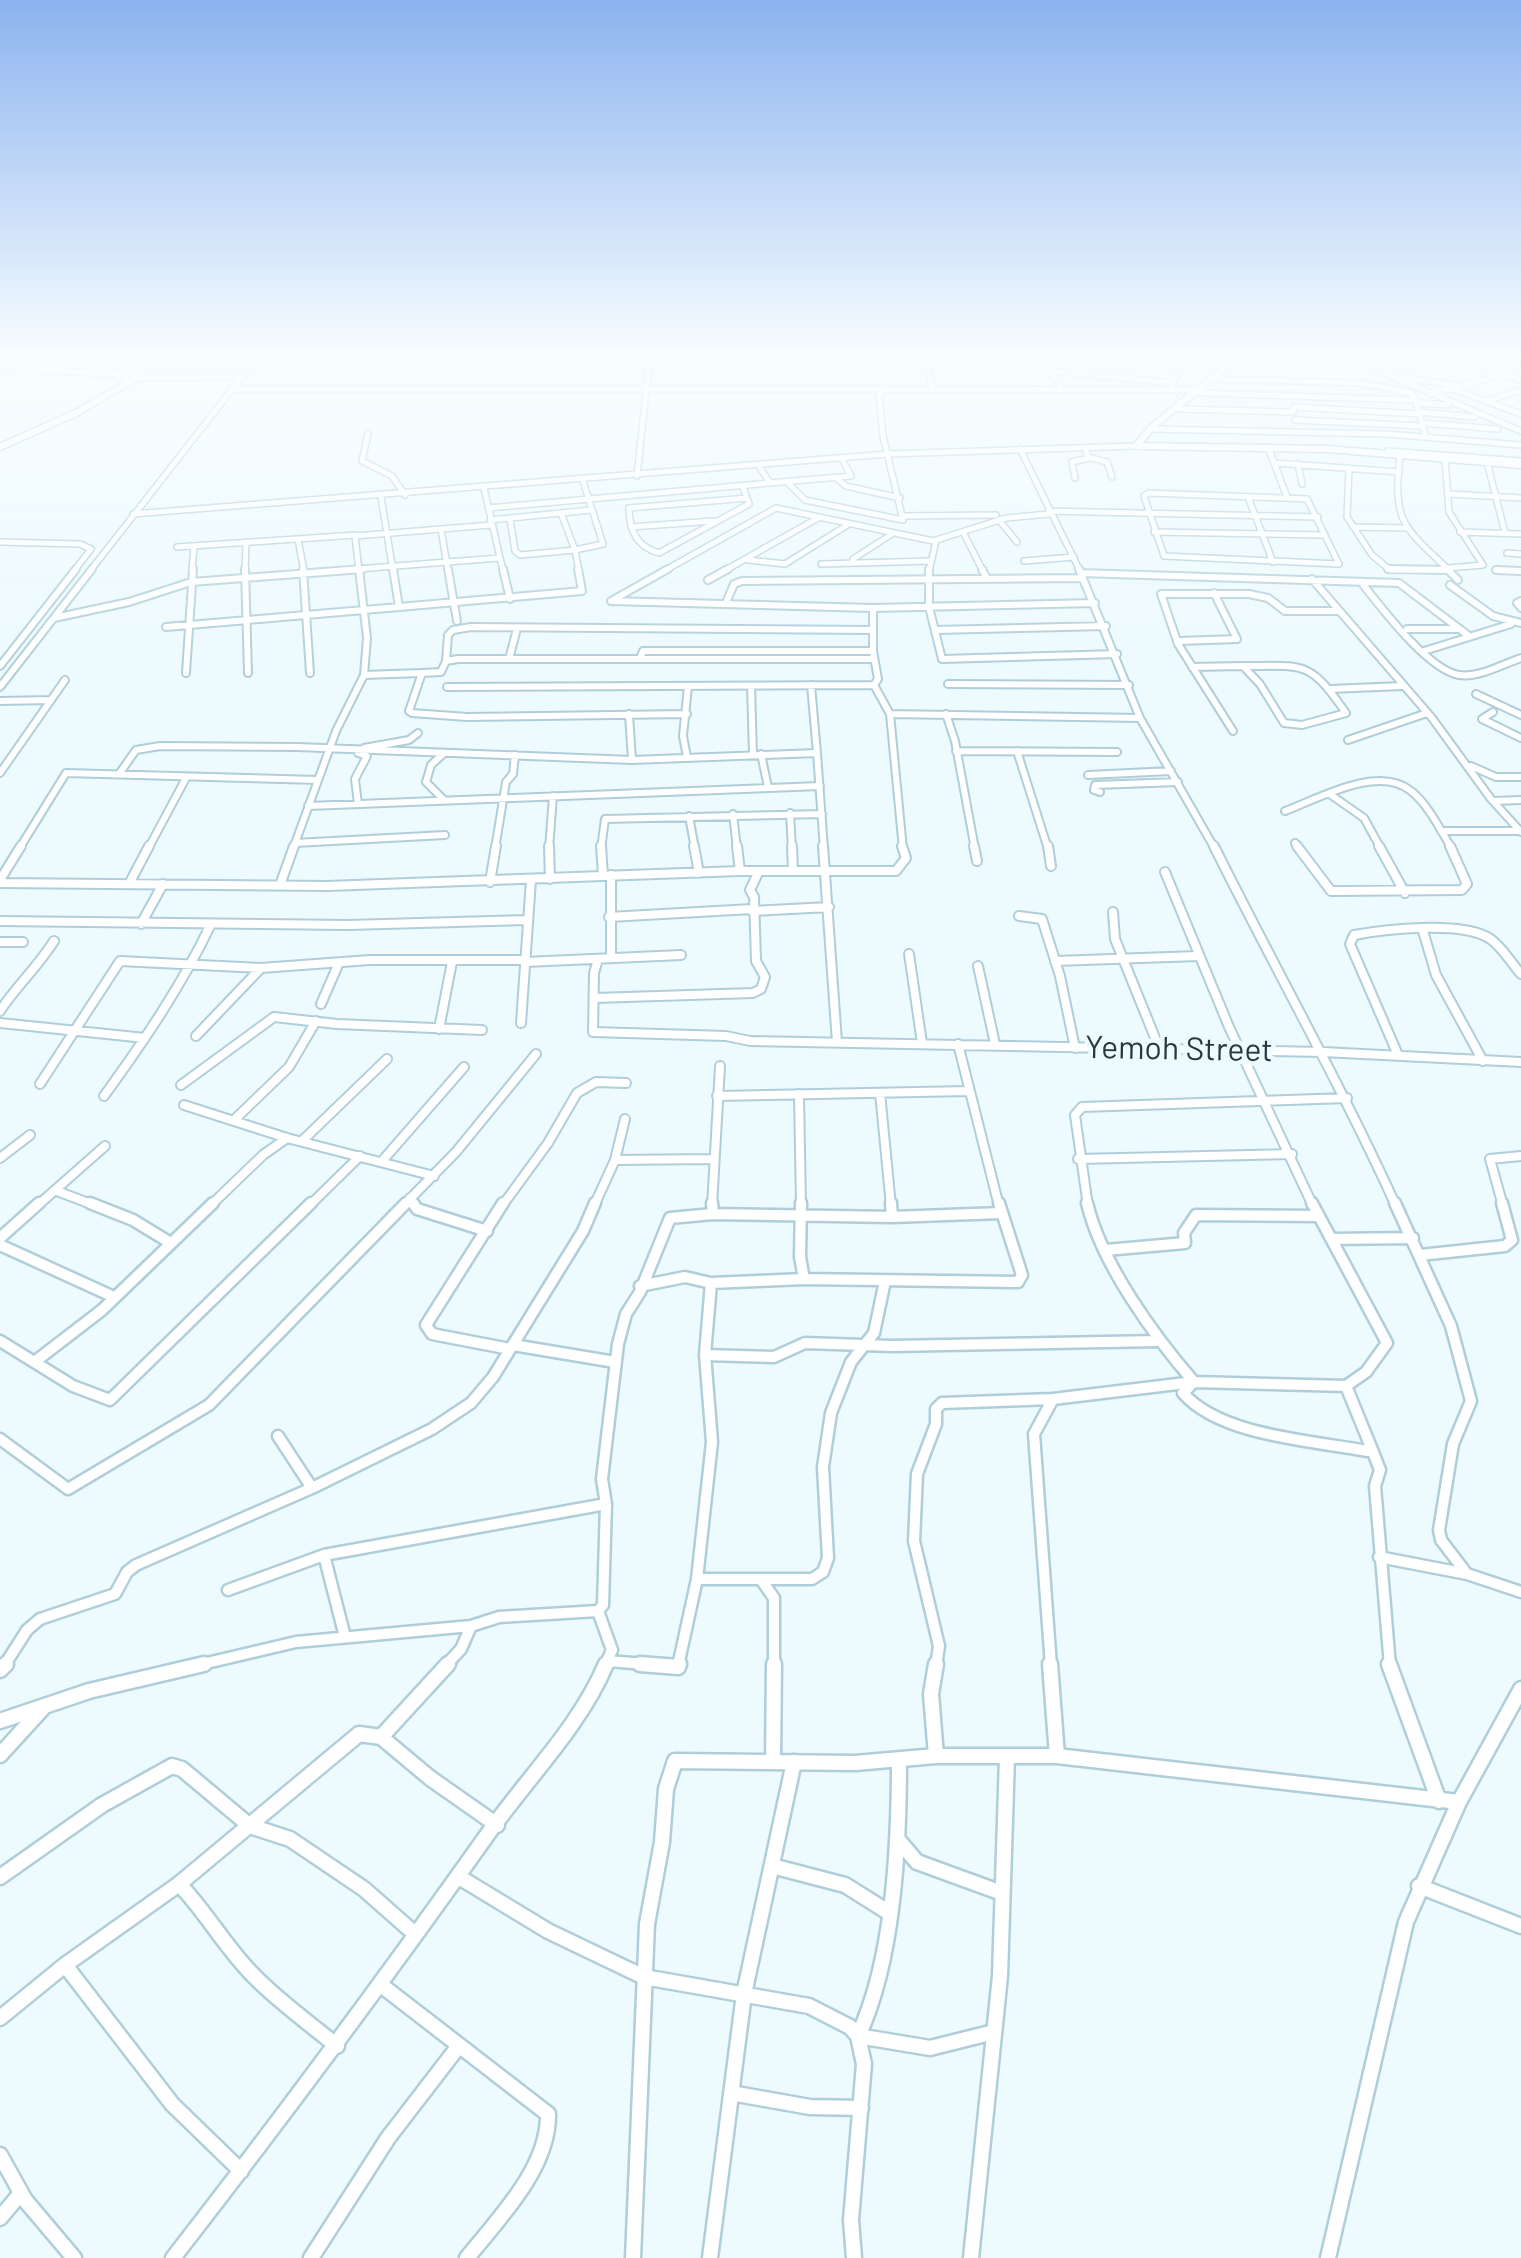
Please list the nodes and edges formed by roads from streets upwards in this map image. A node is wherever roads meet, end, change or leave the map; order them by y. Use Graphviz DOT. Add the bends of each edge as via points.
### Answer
graph roads {
  1 [pos="176,460"];
  2 [pos="363,460"];
  3 [pos="639,460"];
  4 [pos="826,460"];
  5 [pos="843,460"];
  6 [pos="890,460"];
  7 [pos="1025,460"];
  8 [pos="1079,460"];
  9 [pos="1103,460"];
  10 [pos="1400,460"];
  11 [pos="1445,460"];
  12 [pos="1469,460"];
  13 [pos="1481,460"];
  14 [pos="1486,462"];
  15 [pos="1275,463"];
  16 [pos="1298,464"];
  17 [pos="1521,464"];
  18 [pos="759,466"];
  19 [pos="1350,468"];
  20 [pos="1399,472"];
  21 [pos="637,476"];
  22 [pos="1112,477"];
  23 [pos="836,478"];
  24 [pos="1075,478"];
  25 [pos="583,481"];
  26 [pos="770,483"];
  27 [pos="788,483"];
  28 [pos="1302,484"];
  29 [pos="743,487"];
  30 [pos="484,488"];
  31 [pos="1449,494"];
  32 [pos="405,495"];
  33 [pos="1248,496"];
  34 [pos="1494,496"];
  35 [pos="382,497"];
  36 [pos="747,498"];
  37 [pos="900,498"];
  38 [pos="1287,498"];
  39 [pos="1521,498"];
  40 [pos="587,500"];
  41 [pos="488,508"];
  42 [pos="591,510"];
  43 [pos="1048,512"];
  44 [pos="1148,512"];
  45 [pos="561,513"];
  46 [pos="133,514"];
  47 [pos="1255,515"];
  48 [pos="904,516"];
  49 [pos="1318,517"];
  50 [pos="510,518"];
  51 [pos="818,518"];
  52 [pos="997,518"];
  53 [pos="716,521"];
  54 [pos="491,522"];
  55 [pos="849,524"];
  56 [pos="631,527"];
  57 [pos="1353,527"];
  58 [pos="1406,528"];
  59 [pos="440,529"];
  60 [pos="386,532"];
  61 [pos="964,532"];
  62 [pos="1154,532"];
  63 [pos="1460,532"];
  64 [pos="892,534"];
  65 [pos="1263,534"];
  66 [pos="1505,534"];
  67 [pos="1521,534"];
  68 [pos="356,535"];
  69 [pos="1325,535"];
  70 [pos="298,539"];
  71 [pos="936,540"];
  72 [pos="0,542"];
  73 [pos="246,542"];
  74 [pos="1017,542"];
  75 [pos="194,546"];
  76 [pos="177,548"];
  77 [pos="575,550"];
  78 [pos="1508,553"];
  79 [pos="1521,554"];
  80 [pos="1074,557"];
  81 [pos="499,558"];
  82 [pos="746,560"];
  83 [pos="931,561"];
  84 [pos="1024,561"];
  85 [pos="444,562"];
  86 [pos="1273,562"];
  87 [pos="853,563"];
  88 [pos="820,564"];
  89 [pos="391,566"];
  90 [pos="359,568"];
  91 [pos="1449,569"];
  92 [pos="1496,570"];
  93 [pos="304,572"];
  94 [pos="1521,572"];
  95 [pos="1082,576"];
  96 [pos="244,578"];
  97 [pos="928,579"];
  98 [pos="987,579"];
  99 [pos="708,580"];
  100 [pos="787,580"];
  101 [pos="1312,580"];
  102 [pos="1458,580"];
  103 [pos="882,581"];
  104 [pos="191,582"];
  105 [pos="1361,582"];
  106 [pos="1450,586"];
  107 [pos="1214,593"];
  108 [pos="784,594"];
  109 [pos="510,599"];
  110 [pos="620,602"];
  111 [pos="1095,602"];
  112 [pos="726,604"];
  113 [pos="453,605"];
  114 [pos="929,606"];
  115 [pos="399,607"];
  116 [pos="877,607"];
  117 [pos="627,608"];
  118 [pos="1338,611"];
  119 [pos="364,612"];
  120 [pos="306,616"];
  121 [pos="630,616"];
  122 [pos="54,618"];
  123 [pos="248,620"];
  124 [pos="457,621"];
  125 [pos="1521,623"];
  126 [pos="190,624"];
  127 [pos="1510,624"];
  128 [pos="631,626"];
  129 [pos="1106,626"];
  130 [pos="166,627"];
  131 [pos="1458,628"];
  132 [pos="517,629"];
  133 [pos="1405,629"];
  134 [pos="872,630"];
  135 [pos="935,630"];
  136 [pos="1469,636"];
  137 [pos="1179,642"];
  138 [pos="1424,651"];
  139 [pos="1116,654"];
  140 [pos="873,655"];
  141 [pos="1521,658"];
  142 [pos="509,659"];
  143 [pos="446,661"];
  144 [pos="0,666"];
  145 [pos="1243,666"];
  146 [pos="1192,667"];
  147 [pos="186,673"];
  148 [pos="248,673"];
  149 [pos="422,673"];
  150 [pos="310,674"];
  151 [pos="364,675"];
  152 [pos="66,680"];
  153 [pos="874,684"];
  154 [pos="948,684"];
  155 [pos="812,685"];
  156 [pos="1128,685"];
  157 [pos="688,686"];
  158 [pos="751,686"];
  159 [pos="1402,686"];
  160 [pos="0,687"];
  161 [pos="448,687"];
  162 [pos="1330,689"];
  163 [pos="1476,694"];
  164 [pos="0,701"];
  165 [pos="49,702"];
  166 [pos="1492,712"];
  167 [pos="1427,713"];
  168 [pos="629,714"];
  169 [pos="687,714"];
  170 [pos="890,714"];
  171 [pos="946,714"];
  172 [pos="1521,715"];
  173 [pos="1140,718"];
  174 [pos="1233,731"];
  175 [pos="388,733"];
  176 [pos="418,733"];
  177 [pos="1521,738"];
  178 [pos="1348,740"];
  179 [pos="371,746"];
  180 [pos="329,750"];
  181 [pos="956,751"];
  182 [pos="1017,751"];
  183 [pos="356,752"];
  184 [pos="817,752"];
  185 [pos="1117,752"];
  186 [pos="444,754"];
  187 [pos="515,755"];
  188 [pos="757,755"];
  189 [pos="686,757"];
  190 [pos="632,760"];
  191 [pos="1463,762"];
  192 [pos="1172,771"];
  193 [pos="0,773"];
  194 [pos="120,774"];
  195 [pos="1088,775"];
  196 [pos="1521,777"];
  197 [pos="186,778"];
  198 [pos="426,778"];
  199 [pos="318,780"];
  200 [pos="1178,782"];
  201 [pos="820,786"];
  202 [pos="768,787"];
  203 [pos="1100,792"];
  204 [pos="1331,794"];
  205 [pos="552,796"];
  206 [pos="504,798"];
  207 [pos="444,800"];
  208 [pos="1316,800"];
  209 [pos="1521,800"];
  210 [pos="407,802"];
  211 [pos="1493,802"];
  212 [pos="358,804"];
  213 [pos="308,806"];
  214 [pos="1348,806"];
  215 [pos="1286,811"];
  216 [pos="790,812"];
  217 [pos="733,814"];
  218 [pos="822,814"];
  219 [pos="690,816"];
  220 [pos="1441,831"];
  221 [pos="1520,832"];
  222 [pos="445,835"];
  223 [pos="295,843"];
  224 [pos="1295,843"];
  225 [pos="978,862"];
  226 [pos="1051,866"];
  227 [pos="793,870"];
  228 [pos="740,871"];
  229 [pos="759,871"];
  230 [pos="827,871"];
  231 [pos="1165,872"];
  232 [pos="699,873"];
  233 [pos="607,875"];
  234 [pos="550,879"];
  235 [pos="532,880"];
  236 [pos="0,882"];
  237 [pos="490,882"];
  238 [pos="129,884"];
  239 [pos="163,884"];
  240 [pos="280,885"];
  241 [pos="1406,892"];
  242 [pos="830,907"];
  243 [pos="752,910"];
  244 [pos="1113,912"];
  245 [pos="1019,916"];
  246 [pos="609,917"];
  247 [pos="527,920"];
  248 [pos="0,921"];
  249 [pos="140,924"];
  250 [pos="211,924"];
  251 [pos="1422,932"];
  252 [pos="54,941"];
  253 [pos="0,942"];
  254 [pos="24,942"];
  255 [pos="909,954"];
  256 [pos="681,955"];
  257 [pos="1198,956"];
  258 [pos="612,958"];
  259 [pos="598,959"];
  260 [pos="1125,960"];
  261 [pos="524,961"];
  262 [pos="1055,961"];
  263 [pos="452,962"];
  264 [pos="192,964"];
  265 [pos="338,965"];
  266 [pos="978,966"];
  267 [pos="261,968"];
  268 [pos="1521,974"];
  269 [pos="595,998"];
  270 [pos="321,1004"];
  271 [pos="1,1009"];
  272 [pos="316,1021"];
  273 [pos="0,1023"];
  274 [pos="521,1023"];
  275 [pos="439,1029"];
  276 [pos="73,1030"];
  277 [pos="482,1030"];
  278 [pos="196,1036"];
  279 [pos="146,1038"];
  280 [pos="837,1042"];
  281 [pos="922,1043"];
  282 [pos="958,1044"];
  283 [pos="996,1044"];
  284 [pos="1075,1048"];
  285 [pos="1160,1050"];
  286 [pos="1240,1051"];
  287 [pos="1323,1052"];
  288 [pos="536,1054"];
  289 [pos="1398,1055"];
  290 [pos="386,1059"];
  291 [pos="1483,1061"];
  292 [pos="1521,1062"];
  293 [pos="464,1066"];
  294 [pos="720,1066"];
  295 [pos="626,1083"];
  296 [pos="40,1084"];
  297 [pos="182,1086"];
  298 [pos="968,1091"];
  299 [pos="880,1093"];
  300 [pos="799,1094"];
  301 [pos="104,1096"];
  302 [pos="717,1096"];
  303 [pos="1347,1098"];
  304 [pos="1268,1102"];
  305 [pos="184,1105"];
  306 [pos="625,1119"];
  307 [pos="234,1120"];
  308 [pos="30,1136"];
  309 [pos="287,1138"];
  310 [pos="302,1141"];
  311 [pos="105,1146"];
  312 [pos="1292,1154"];
  313 [pos="360,1156"];
  314 [pos="1521,1156"];
  315 [pos="0,1158"];
  316 [pos="712,1159"];
  317 [pos="1078,1159"];
  318 [pos="383,1160"];
  319 [pos="614,1160"];
  320 [pos="434,1176"];
  321 [pos="57,1191"];
  322 [pos="410,1198"];
  323 [pos="1001,1213"];
  324 [pos="713,1214"];
  325 [pos="800,1216"];
  326 [pos="1318,1216"];
  327 [pos="892,1217"];
  328 [pos="486,1231"];
  329 [pos="1412,1238"];
  330 [pos="1331,1239"];
  331 [pos="0,1242"];
  332 [pos="169,1242"];
  333 [pos="1106,1250"];
  334 [pos="1420,1254"];
  335 [pos="804,1279"];
  336 [pos="885,1282"];
  337 [pos="710,1284"];
  338 [pos="640,1286"];
  339 [pos="114,1297"];
  340 [pos="0,1341"];
  341 [pos="1158,1341"];
  342 [pos="860,1346"];
  343 [pos="512,1347"];
  344 [pos="706,1355"];
  345 [pos="38,1360"];
  346 [pos="615,1362"];
  347 [pos="1194,1382"];
  348 [pos="1346,1386"];
  349 [pos="1053,1398"];
  350 [pos="278,1436"];
  351 [pos="0,1439"];
  352 [pos="1373,1452"];
  353 [pos="312,1488"];
  354 [pos="606,1504"];
  355 [pos="324,1555"];
  356 [pos="1380,1557"];
  357 [pos="1467,1574"];
  358 [pos="696,1579"];
  359 [pos="762,1581"];
  360 [pos="228,1590"];
  361 [pos="1521,1592"];
  362 [pos="598,1611"];
  363 [pos="471,1626"];
  364 [pos="344,1637"];
  365 [pos="608,1662"];
  366 [pos="0,1670"];
  367 [pos="1521,1688"];
  368 [pos="43,1708"];
  369 [pos="0,1721"];
  370 [pos="382,1737"];
  371 [pos="0,1755"];
  372 [pos="936,1756"];
  373 [pos="1057,1756"];
  374 [pos="1007,1757"];
  375 [pos="899,1761"];
  376 [pos="773,1762"];
  377 [pos="794,1762"];
  378 [pos="1439,1801"];
  379 [pos="1459,1802"];
  380 [pos="496,1825"];
  381 [pos="250,1826"];
  382 [pos="899,1841"];
  383 [pos="772,1866"];
  384 [pos="459,1876"];
  385 [pos="0,1877"];
  386 [pos="179,1884"];
  387 [pos="1418,1886"];
  388 [pos="1002,1893"];
  389 [pos="888,1912"];
  390 [pos="1521,1926"];
  391 [pos="415,1934"];
  392 [pos="65,1964"];
  393 [pos="644,1977"];
  394 [pos="381,1985"];
  395 [pos="744,1994"];
  396 [pos="0,2018"];
  397 [pos="994,2032"];
  398 [pos="858,2036"];
  399 [pos="337,2046"];
  400 [pos="458,2046"];
  401 [pos="731,2093"];
  402 [pos="860,2108"];
  403 [pos="0,2155"];
  404 [pos="241,2171"];
  405 [pos="21,2193"];
  406 [pos="0,2218"];
  407 [pos="74,2258"];
  408 [pos="173,2258"];
  409 [pos="311,2258"];
  410 [pos="467,2258"];
  411 [pos="633,2258"];
  412 [pos="710,2258"];
  413 [pos="854,2258"];
  414 [pos="971,2258"];
  415 [pos="1328,2258"];
  1 -- 46 [label="street"];
  2 -- 32 [label="street" via="392,476"];
  3 -- 21 [label="street"];
  4 -- 18 [label="street"];
  5 -- 23 [label="street" via="851,476"];
  6 -- 37 [label="street"];
  7 -- 43 [label="street"];
  8 -- 24 [label="street" via="1072,462"];
  9 -- 22 [label="street"];
  10 -- 20 [label="street"];
  11 -- 31 [label="street"];
  12 -- 14 [label="street"];
  13 -- 17 [label="street"];
  14 -- 17 [label="street"];
  14 -- 34 [label="street"];
  15 -- 16 [label="street"];
  15 -- 38 [label="street"];
  16 -- 19 [label="street"];
  16 -- 28 [label="street"];
  18 -- 21 [label="street"];
  18 -- 26 [label="street"];
  19 -- 20 [label="street"];
  19 -- 57 [label="street" via="1346,505"];
  20 -- 58 [label="street" via="1397,508"];
  21 -- 25 [label="street"];
  23 -- 27 [label="street"];
  23 -- 37 [label="street"];
  25 -- 30 [label="street"];
  25 -- 40 [label="street"];
  26 -- 27 [label="street"];
  26 -- 29 [label="street"];
  27 -- 48 [label="street" via="806,500"];
  29 -- 36 [label="street"];
  29 -- 40 [label="street"];
  30 -- 32 [label="street"];
  30 -- 41 [label="street"];
  31 -- 34 [label="street"];
  31 -- 63 [label="street" via="1449,512"];
  32 -- 35 [label="street"];
  33 -- 38 [label="street"];
  33 -- 44 [label="street" via="1149,493"];
  33 -- 47 [label="street"];
  34 -- 39 [label="street"];
  34 -- 66 [label="street"];
  35 -- 46 [label="street"];
  35 -- 60 [label="street"];
  36 -- 53 [label="street" via="749,504"];
  36 -- 56 [label="street" via="628,508"];
  37 -- 48 [label="street"];
  38 -- 49 [label="street" via="1306,498"];
  40 -- 41 [label="street"];
  40 -- 42 [label="street"];
  41 -- 54 [label="street"];
  42 -- 45 [label="street"];
  42 -- 77 [label="street" via="603,544"];
  43 -- 44 [label="street"];
  43 -- 52 [label="street"];
  43 -- 80 [label="street"];
  44 -- 47 [label="street"];
  44 -- 62 [label="street"];
  45 -- 50 [label="street"];
  45 -- 77 [label="street"];
  46 -- 122 [label="street"];
  47 -- 49 [label="street"];
  47 -- 65 [label="street"];
  48 -- 52 [label="street"];
  49 -- 69 [label="street"];
  50 -- 54 [label="street"];
  50 -- 77 [label="street" via="520,555"];
  51 -- 55 [label="street"];
  51 -- 82 [label="street"];
  51 -- 110 [label="street" via="776,508 611,600"];
  52 -- 61 [label="street"];
  52 -- 74 [label="street"];
  53 -- 56 [label="street"];
  53 -- 56 [label="street" via="659,553 640,545"];
  54 -- 59 [label="street"];
  54 -- 81 [label="street"];
  55 -- 64 [label="street"];
  55 -- 82 [label="street" via="790,562"];
  57 -- 58 [label="street"];
  57 -- 91 [label="street" via="1387,569"];
  58 -- 91 [label="street"];
  59 -- 60 [label="street"];
  59 -- 85 [label="street"];
  60 -- 68 [label="street"];
  60 -- 89 [label="street"];
  61 -- 71 [label="street"];
  61 -- 98 [label="street"];
  62 -- 65 [label="street"];
  62 -- 86 [label="street" via="1164,556"];
  63 -- 66 [label="street"];
  63 -- 91 [label="street" via="1483,565"];
  64 -- 71 [label="street"];
  64 -- 87 [label="street"];
  65 -- 69 [label="street"];
  65 -- 86 [label="street"];
  66 -- 67 [label="street"];
  68 -- 70 [label="street"];
  68 -- 90 [label="street"];
  69 -- 86 [label="street" via="1340,564"];
  70 -- 73 [label="street"];
  70 -- 93 [label="street"];
  71 -- 83 [label="street"];
  72 -- 144 [label="street" via="91,549"];
  73 -- 75 [label="street"];
  73 -- 96 [label="street" via="250,562"];
  75 -- 76 [label="street"];
  75 -- 104 [label="street"];
  77 -- 109 [label="street" via="582,592"];
  78 -- 79 [label="street"];
  80 -- 84 [label="street"];
  80 -- 95 [label="street"];
  81 -- 85 [label="street"];
  81 -- 109 [label="street"];
  82 -- 99 [label="street"];
  83 -- 87 [label="street"];
  83 -- 97 [label="street"];
  85 -- 89 [label="street"];
  85 -- 113 [label="street"];
  87 -- 88 [label="street"];
  89 -- 90 [label="street"];
  89 -- 115 [label="street"];
  90 -- 93 [label="street"];
  90 -- 119 [label="street"];
  91 -- 102 [label="street"];
  92 -- 94 [label="street"];
  93 -- 96 [label="street"];
  93 -- 120 [label="street"];
  95 -- 98 [label="street"];
  95 -- 101 [label="street"];
  95 -- 111 [label="street"];
  96 -- 104 [label="street"];
  96 -- 123 [label="street"];
  97 -- 98 [label="street"];
  97 -- 103 [label="street"];
  97 -- 114 [label="street"];
  100 -- 103 [label="street"];
  100 -- 108 [label="street"];
  100 -- 112 [label="street" via="737,582"];
  101 -- 105 [label="street"];
  101 -- 118 [label="street"];
  103 -- 116 [label="street"];
  104 -- 122 [label="street"];
  104 -- 126 [label="street"];
  105 -- 131 [label="street" via="1404,584"];
  105 -- 133 [label="street"];
  106 -- 127 [label="street"];
  107 -- 118 [label="street" via="1259,596 1288,612"];
  107 -- 137 [label="street" via="1161,594 1162,611"];
  107 -- 137 [label="street" via="1237,639"];
  109 -- 113 [label="street"];
  110 -- 112 [label="street"];
  110 -- 117 [label="street"];
  111 -- 114 [label="street"];
  111 -- 129 [label="street"];
  112 -- 116 [label="street"];
  113 -- 115 [label="street"];
  113 -- 124 [label="street"];
  114 -- 116 [label="street"];
  114 -- 135 [label="street"];
  115 -- 119 [label="street"];
  116 -- 134 [label="street"];
  118 -- 159 [label="street"];
  119 -- 120 [label="street"];
  119 -- 151 [label="street"];
  120 -- 123 [label="street"];
  120 -- 150 [label="street"];
  121 -- 128 [label="street"];
  122 -- 160 [label="street"];
  123 -- 126 [label="street"];
  123 -- 148 [label="street"];
  125 -- 127 [label="street"];
  126 -- 130 [label="street"];
  126 -- 147 [label="street"];
  127 -- 136 [label="street"];
  128 -- 132 [label="street"];
  128 -- 134 [label="street"];
  129 -- 135 [label="street"];
  129 -- 139 [label="street"];
  131 -- 133 [label="street"];
  131 -- 136 [label="street"];
  132 -- 142 [label="street"];
  132 -- 143 [label="street" via="452,630"];
  133 -- 138 [label="street"];
  134 -- 140 [label="street"];
  135 -- 139 [label="street" via="942,659"];
  136 -- 138 [label="street"];
  137 -- 146 [label="street"];
  138 -- 141 [label="street" via="1458,675"];
  139 -- 156 [label="street"];
  140 -- 142 [label="street"];
  140 -- 153 [label="street"];
  142 -- 143 [label="street"];
  143 -- 149 [label="street" via="441,672"];
  145 -- 146 [label="street"];
  145 -- 162 [label="street" via="1297,667"];
  145 -- 162 [label="street" via="1278,717 1293,726 1345,714"];
  146 -- 174 [label="street"];
  149 -- 151 [label="street"];
  149 -- 168 [label="street" via="409,712"];
  151 -- 180 [label="street"];
  152 -- 165 [label="street"];
  153 -- 155 [label="street"];
  153 -- 170 [label="street"];
  154 -- 156 [label="street"];
  155 -- 158 [label="street"];
  155 -- 184 [label="street"];
  156 -- 173 [label="street"];
  157 -- 158 [label="street"];
  157 -- 161 [label="street"];
  157 -- 169 [label="street"];
  158 -- 188 [label="street"];
  159 -- 162 [label="street"];
  159 -- 167 [label="street"];
  163 -- 172 [label="street"];
  164 -- 165 [label="street"];
  165 -- 193 [label="street"];
  166 -- 177 [label="street" via="1482,719"];
  167 -- 178 [label="street"];
  167 -- 191 [label="street"];
  168 -- 169 [label="street"];
  168 -- 190 [label="street"];
  169 -- 189 [label="street"];
  170 -- 171 [label="street"];
  170 -- 230 [label="street" via="904,865 896,871"];
  171 -- 173 [label="street"];
  171 -- 181 [label="street"];
  173 -- 192 [label="street"];
  175 -- 179 [label="street"];
  176 -- 179 [label="street"];
  179 -- 183 [label="street"];
  180 -- 183 [label="street"];
  180 -- 194 [label="street" via="146,747 136,750"];
  180 -- 199 [label="street"];
  181 -- 182 [label="street"];
  181 -- 225 [label="street"];
  182 -- 185 [label="street"];
  182 -- 226 [label="street"];
  183 -- 186 [label="street"];
  183 -- 212 [label="street" via="367,756 356,770"];
  184 -- 188 [label="street"];
  184 -- 201 [label="street"];
  186 -- 187 [label="street"];
  186 -- 198 [label="street"];
  187 -- 190 [label="street"];
  187 -- 206 [label="street"];
  188 -- 189 [label="street"];
  188 -- 202 [label="street"];
  189 -- 190 [label="street"];
  191 -- 196 [label="street" via="1496,777"];
  191 -- 211 [label="street"];
  192 -- 195 [label="street"];
  192 -- 200 [label="street"];
  194 -- 197 [label="street"];
  194 -- 236 [label="street" via="66,773"];
  197 -- 199 [label="street"];
  197 -- 238 [label="street"];
  198 -- 207 [label="street"];
  198 -- 210 [label="street"];
  199 -- 213 [label="street"];
  200 -- 203 [label="street" via="1095,786"];
  200 -- 287 [label="street"];
  201 -- 202 [label="street"];
  201 -- 218 [label="street"];
  202 -- 205 [label="street"];
  204 -- 208 [label="street"];
  204 -- 214 [label="street"];
  204 -- 220 [label="street" via="1363,783 1400,785"];
  205 -- 206 [label="street"];
  205 -- 234 [label="street"];
  206 -- 207 [label="street"];
  206 -- 237 [label="street"];
  207 -- 210 [label="street"];
  208 -- 214 [label="street"];
  208 -- 215 [label="street"];
  209 -- 211 [label="street"];
  210 -- 212 [label="street"];
  211 -- 221 [label="street"];
  212 -- 213 [label="street"];
  213 -- 223 [label="street"];
  214 -- 241 [label="street" via="1364,818"];
  216 -- 217 [label="street"];
  216 -- 218 [label="street"];
  216 -- 227 [label="street"];
  217 -- 219 [label="street"];
  217 -- 228 [label="street"];
  218 -- 230 [label="street"];
  219 -- 232 [label="street"];
  219 -- 233 [label="street" via="605,818 600,834"];
  220 -- 221 [label="street"];
  220 -- 241 [label="street" via="1467,884 1462,890"];
  222 -- 223 [label="street"];
  223 -- 240 [label="street"];
  224 -- 241 [label="street" via="1331,891"];
  227 -- 229 [label="street"];
  227 -- 230 [label="street"];
  228 -- 229 [label="street"];
  228 -- 232 [label="street"];
  229 -- 243 [label="street" via="750,886"];
  230 -- 242 [label="street"];
  231 -- 257 [label="street"];
  232 -- 233 [label="street"];
  233 -- 234 [label="street"];
  233 -- 246 [label="street"];
  234 -- 235 [label="street"];
  235 -- 237 [label="street"];
  235 -- 247 [label="street"];
  236 -- 238 [label="street"];
  237 -- 240 [label="street"];
  238 -- 239 [label="street"];
  239 -- 240 [label="street"];
  239 -- 249 [label="street"];
  242 -- 243 [label="street"];
  242 -- 280 [label="street"];
  243 -- 246 [label="street"];
  243 -- 269 [label="street" via="756,961 765,977 758,992"];
  244 -- 260 [label="street"];
  245 -- 262 [label="street" via="1042,919"];
  246 -- 258 [label="street"];
  247 -- 250 [label="street"];
  247 -- 261 [label="street"];
  248 -- 249 [label="street"];
  249 -- 250 [label="street"];
  250 -- 264 [label="street"];
  251 -- 268 [label="street" via="1490,939"];
  251 -- 289 [label="street" via="1363,933 1350,944"];
  251 -- 291 [label="street" via="1436,975"];
  252 -- 271 [label="street"];
  253 -- 254 [label="street"];
  255 -- 281 [label="street"];
  256 -- 258 [label="street"];
  257 -- 260 [label="street"];
  257 -- 286 [label="street"];
  258 -- 259 [label="street"];
  259 -- 261 [label="street"];
  259 -- 269 [label="street"];
  260 -- 262 [label="street"];
  260 -- 285 [label="street"];
  261 -- 263 [label="street"];
  261 -- 274 [label="street"];
  262 -- 284 [label="street"];
  263 -- 265 [label="street"];
  263 -- 275 [label="street"];
  264 -- 267 [label="street"];
  264 -- 276 [label="street" via="120,961"];
  264 -- 279 [label="street"];
  265 -- 267 [label="street"];
  265 -- 270 [label="street"];
  266 -- 283 [label="street"];
  267 -- 278 [label="street"];
  269 -- 280 [label="street, Yemoh Street" via="593,1032"];
  272 -- 275 [label="street"];
  272 -- 297 [label="street" via="269,1019"];
  272 -- 307 [label="street" via="289,1067"];
  273 -- 276 [label="street"];
  275 -- 277 [label="street"];
  276 -- 279 [label="street"];
  276 -- 296 [label="street"];
  279 -- 301 [label="street"];
  280 -- 281 [label="street, Yemoh Street"];
  281 -- 282 [label="street, Yemoh Street"];
  282 -- 283 [label="street, Yemoh Street"];
  282 -- 298 [label="street"];
  283 -- 284 [label="street, Yemoh Street"];
  284 -- 285 [label="street, Yemoh Street"];
  285 -- 286 [label="street, Yemoh Street"];
  286 -- 287 [label="street, Yemoh Street"];
  286 -- 304 [label="street"];
  287 -- 289 [label="street, Yemoh Street"];
  287 -- 303 [label="street"];
  288 -- 320 [label="street"];
  289 -- 291 [label="street, Yemoh Street"];
  290 -- 310 [label="street"];
  291 -- 292 [label="street, Yemoh Street"];
  293 -- 318 [label="street"];
  294 -- 302 [label="street"];
  295 -- 328 [label="street" via="582,1088"];
  298 -- 299 [label="street"];
  298 -- 323 [label="street"];
  299 -- 300 [label="street"];
  299 -- 327 [label="street"];
  300 -- 302 [label="street"];
  300 -- 325 [label="street"];
  302 -- 316 [label="street"];
  303 -- 304 [label="street"];
  303 -- 329 [label="street"];
  304 -- 312 [label="street"];
  304 -- 317 [label="street" via="1082,1107 1075,1115"];
  305 -- 307 [label="street"];
  306 -- 319 [label="street"];
  307 -- 309 [label="street"];
  308 -- 315 [label="street"];
  309 -- 310 [label="street"];
  309 -- 332 [label="street"];
  310 -- 313 [label="street"];
  311 -- 321 [label="street"];
  312 -- 317 [label="street"];
  312 -- 326 [label="street"];
  313 -- 318 [label="street"];
  313 -- 345 [label="street" via="110,1400 90,1397"];
  314 -- 334 [label="street" via="1490,1160 1512,1240"];
  316 -- 319 [label="street"];
  316 -- 324 [label="street"];
  317 -- 333 [label="street" via="1087,1208"];
  318 -- 320 [label="street"];
  319 -- 343 [label="street" via="583,1231"];
  320 -- 322 [label="street"];
  321 -- 331 [label="street"];
  321 -- 332 [label="street"];
  322 -- 328 [label="street" via="418,1209"];
  322 -- 351 [label="street" via="209,1404 76,1487 63,1488"];
  323 -- 327 [label="street"];
  323 -- 336 [label="street" via="1022,1275 1018,1282"];
  324 -- 325 [label="street"];
  324 -- 338 [label="street" via="670,1218"];
  325 -- 327 [label="street"];
  325 -- 335 [label="street"];
  326 -- 330 [label="street"];
  326 -- 333 [label="street" via="1196,1215 1185,1243"];
  328 -- 343 [label="street" via="426,1330"];
  329 -- 330 [label="street"];
  329 -- 334 [label="street"];
  330 -- 348 [label="street" via="1387,1343"];
  331 -- 339 [label="street"];
  332 -- 339 [label="street"];
  333 -- 341 [label="street"];
  334 -- 357 [label="street" via="1456,1340 1471,1401 1453,1444 1439,1530"];
  335 -- 336 [label="street"];
  335 -- 337 [label="street"];
  336 -- 342 [label="street" via="874,1333"];
  337 -- 338 [label="street" via="676,1277"];
  337 -- 344 [label="street"];
  338 -- 346 [label="street"];
  339 -- 345 [label="street"];
  340 -- 345 [label="street"];
  341 -- 342 [label="street"];
  341 -- 347 [label="street"];
  342 -- 344 [label="street" via="805,1343 774,1357"];
  342 -- 359 [label="street" via="831,1413 823,1466 823,1572 812,1579"];
  343 -- 346 [label="street"];
  343 -- 353 [label="street" via="480,1394 457,1414"];
  344 -- 358 [label="street" via="712,1442"];
  346 -- 354 [label="street" via="602,1479"];
  347 -- 348 [label="street"];
  347 -- 349 [label="street"];
  347 -- 352 [label="street" via="1183,1393 1188,1400 1229,1424"];
  348 -- 352 [label="street"];
  349 -- 372 [label="street" via="954,1400 936,1409 917,1474 914,1541 938,1646 931,1694"];
  349 -- 373 [label="street" via="1034,1434"];
  350 -- 353 [label="street"];
  352 -- 356 [label="street" via="1380,1470"];
  353 -- 366 [label="street" via="136,1564 115,1594 42,1618"];
  354 -- 355 [label="street"];
  354 -- 362 [label="street"];
  355 -- 360 [label="street"];
  355 -- 364 [label="street"];
  356 -- 357 [label="street"];
  356 -- 378 [label="street" via="1387,1659"];
  357 -- 361 [label="street"];
  358 -- 359 [label="street"];
  358 -- 365 [label="street" via="678,1667"];
  359 -- 376 [label="street" via="774,1598"];
  362 -- 363 [label="street" via="499,1617"];
  362 -- 365 [label="street" via="610,1636"];
  363 -- 364 [label="street"];
  363 -- 370 [label="street" via="461,1650"];
  364 -- 368 [label="street" via="166,1671"];
  365 -- 380 [label="street" via="573,1725"];
  367 -- 379 [label="street"];
  368 -- 369 [label="street"];
  368 -- 371 [label="street"];
  370 -- 380 [label="street"];
  370 -- 381 [label="street" via="365,1732 350,1738"];
  372 -- 374 [label="street"];
  372 -- 375 [label="street"];
  373 -- 374 [label="street"];
  373 -- 378 [label="street"];
  374 -- 388 [label="street"];
  375 -- 377 [label="street"];
  375 -- 382 [label="street"];
  376 -- 377 [label="street"];
  376 -- 393 [label="street" via="676,1761 666,1789"];
  377 -- 383 [label="street"];
  378 -- 379 [label="street"];
  379 -- 387 [label="street"];
  380 -- 384 [label="street"];
  381 -- 385 [label="street" via="172,1766 102,1804"];
  381 -- 386 [label="street"];
  381 -- 391 [label="street" via="290,1839"];
  382 -- 388 [label="street" via="917,1862"];
  382 -- 389 [label="street"];
  383 -- 389 [label="street" via="845,1885"];
  383 -- 395 [label="street"];
  384 -- 391 [label="street"];
  384 -- 393 [label="street" via="548,1931"];
  386 -- 392 [label="street"];
  386 -- 399 [label="street" via="255,1978"];
  387 -- 390 [label="street"];
  387 -- 415 [label="street"];
  388 -- 397 [label="street"];
  389 -- 398 [label="street" via="874,2002"];
  391 -- 394 [label="street"];
  392 -- 396 [label="street"];
  392 -- 404 [label="street" via="172,2104"];
  393 -- 395 [label="street"];
  393 -- 411 [label="street"];
  394 -- 399 [label="street"];
  394 -- 400 [label="street"];
  395 -- 398 [label="street" via="809,2006"];
  395 -- 401 [label="street"];
  397 -- 398 [label="street" via="930,2048"];
  397 -- 414 [label="street"];
  398 -- 402 [label="street" via="864,2064"];
  399 -- 404 [label="street"];
  400 -- 409 [label="street" via="388,2138"];
  400 -- 410 [label="street" via="548,2114 550,2123 542,2151"];
  401 -- 402 [label="street"];
  401 -- 412 [label="street"];
  402 -- 413 [label="street"];
  403 -- 405 [label="street"];
  404 -- 408 [label="street"];
  405 -- 406 [label="street"];
  405 -- 407 [label="street"];
}
